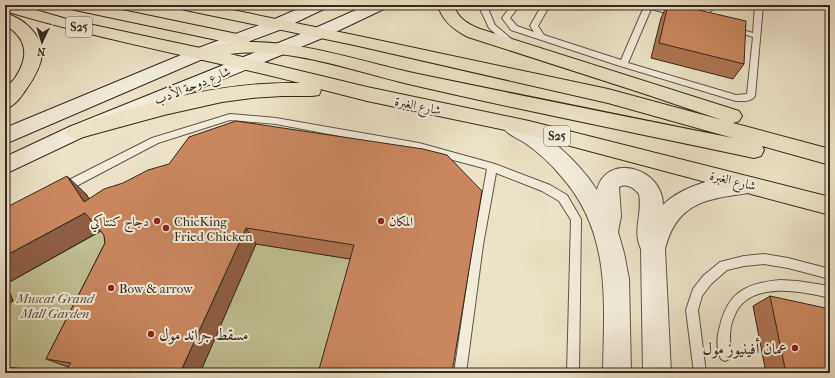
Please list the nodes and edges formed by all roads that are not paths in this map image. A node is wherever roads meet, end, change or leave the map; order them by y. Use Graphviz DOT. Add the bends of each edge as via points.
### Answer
graph roads {
  1 [pos="75,5"];
  2 [pos="185,5"];
  3 [pos="320,5"];
  4 [pos="380,5"];
  5 [pos="446,5"];
  6 [pos="488,5"];
  7 [pos="516,5"];
  8 [pos="546,5"];
  9 [pos="647,5"];
  10 [pos="713,5"];
  11 [pos="759,5"];
  12 [pos="5,6"];
  13 [pos="5,18"];
  14 [pos="276,25"];
  15 [pos="727,28"];
  16 [pos="319,33"];
  17 [pos="757,36"];
  18 [pos="540,37"];
  19 [pos="236,40"];
  20 [pos="513,45"];
  21 [pos="280,48"];
  22 [pos="300,53"];
  23 [pos="199,54"];
  24 [pos="244,63"];
  25 [pos="623,64"];
  26 [pos="283,73"];
  27 [pos="367,94"];
  28 [pos="5,102"];
  29 [pos="511,125"];
  30 [pos="76,132"];
  31 [pos="5,136"];
  32 [pos="830,149"];
  33 [pos="830,157"];
  34 [pos="5,166"];
  35 [pos="830,166"];
  36 [pos="492,167"];
  37 [pos="750,185"];
  38 [pos="51,195"];
  39 [pos="830,206"];
  40 [pos="607,233"];
  41 [pos="653,249"];
  42 [pos="830,274"];
  43 [pos="830,292"];
  44 [pos="725,355"];
  45 [pos="460,373"];
  46 [pos="574,373"];
  47 [pos="617,373"];
  48 [pos="657,373"];
  49 [pos="700,373"];
  1 -- 19 [label="main road"];
  2 -- 14 [label="main road"];
  3 -- 14 [label="main road, شارع دوحة الأدب"];
  4 -- 16 [label="main road, شارع دوحة الأدب"];
  5 -- 20 [label="main road" via="454,22 462,28"];
  6 -- 20 [label="lane" via="485,11 492,26"];
  7 -- 18 [label="lane" via="506,18 508,22 514,28"];
  8 -- 18 [label="lane" via="534,26"];
  9 -- 10 [label="lane" via="694,18"];
  9 -- 25 [label="lane"];
  11 -- 17 [label="lane"];
  12 -- 23 [label="main road, شارع الغبرة / S25" via="67,24"];
  13 -- 28 [label="main road" via="22,28 29,37 33,49 30,68"];
  14 -- 16 [label="main road"];
  14 -- 19 [label="main road, شارع دوحة الأدب"];
  15 -- 17 [label="lane"];
  16 -- 19 [label="main road" via="278,41"];
  16 -- 21 [label="main road, شارع دوحة الأدب"];
  16 -- 33 [label="main road" via="608,96"];
  17 -- 25 [label="lane" via="751,96 746,98 736,98"];
  18 -- 25 [label="lane"];
  19 -- 23 [label="main road, شارع دوحة الأدب"];
  20 -- 32 [label="main road"];
  21 -- 22 [label="main road"];
  21 -- 23 [label="main road" via="240,47"];
  21 -- 24 [label="main road, شارع دوحة الأدب"];
  22 -- 26 [label="main road" via="285,54 278,59 277,68"];
  22 -- 35 [label="main road" via="415,80"];
  23 -- 24 [label="main road, شارع الغبرة / S25"];
  23 -- 31 [label="main road, شارع دوحة الأدب"];
  24 -- 26 [label="main road, شارع الغبرة / S25"];
  24 -- 30 [label="main road, شارع دوحة الأدب"];
  26 -- 27 [label="main road, شارع الغبرة / S25"];
  27 -- 29 [label="main road, شارع الغبرة / S25"];
  27 -- 30 [label="main road" via="257,89 202,98"];
  29 -- 37 [label="main road, شارع الغبرة / S25"];
  29 -- 40 [label="main road" via="538,141 574,174 593,202"];
  30 -- 34 [label="main road, شارع دوحة الأدب"];
  36 -- 38 [label="lane" via="418,147 276,120 230,117 155,140"];
  36 -- 45 [label="lane"];
  36 -- 46 [label="lane" via="546,188 563,198 576,220"];
  37 -- 39 [label="main road, شارع الغبرة / S25"];
  37 -- 41 [label="main road" via="713,188 683,202 671,211 661,224 655,236"];
  40 -- 41 [label="main road" via="610,219 610,183 620,177 634,179 646,187 652,198 647,226"];
  40 -- 47 [label="main road" via="616,279"];
  41 -- 48 [label="main road"];
  42 -- 49 [label="lane" via="764,259 724,266 707,280 697,293 692,310"];
  43 -- 44 [label="lane" via="789,284 769,285 751,291 738,301 728,315 724,334"];
}
